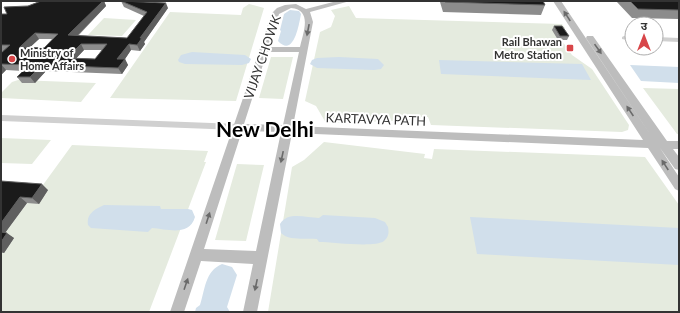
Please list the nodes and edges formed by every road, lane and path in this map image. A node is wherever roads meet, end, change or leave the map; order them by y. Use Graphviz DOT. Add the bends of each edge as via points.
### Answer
graph roads {
  1 [pos="346,1"];
  2 [pos="557,1"];
  3 [pos="565,1"];
  4 [pos="306,11"];
  5 [pos="664,39"];
  6 [pos="679,40"];
  7 [pos="264,49"];
  8 [pos="304,50"];
  9 [pos="1,118"];
  10 [pos="238,127"];
  11 [pos="288,130"];
  12 [pos="652,144"];
  13 [pos="664,144"];
  14 [pos="679,145"];
  15 [pos="679,166"];
  16 [pos="679,186"];
  17 [pos="196,255"];
  18 [pos="262,258"];
  19 [pos="177,312"];
  20 [pos="250,312"];
  1 -- 4 [label="main road"];
  12 -- 2 [label="main road, one-way"];
  3 -- 13 [label="main road, one-way"];
  4 -- 7 [label="main road, VIJAY CHOWK" via="296,6 278,10"];
  4 -- 8 [label="main road, one-way" via="310,16"];
  5 -- 6 [label="street"];
  7 -- 8 [label="main road"];
  7 -- 10 [label="main road, VIJAY CHOWK"];
  8 -- 11 [label="main road"];
  9 -- 10 [label="street, KARTAVYA PATH"];
  10 -- 11 [label="main road, KARTAVYA PATH"];
  17 -- 10 [label="main road, VIJAY CHOWK, one-way"];
  11 -- 12 [label="main road, KARTAVYA PATH"];
  11 -- 18 [label="main road, one-way"];
  12 -- 13 [label="main road, KARTAVYA PATH"];
  16 -- 12 [label="main road, one-way"];
  13 -- 14 [label="main road, KARTAVYA PATH"];
  13 -- 15 [label="main road"];
  17 -- 18 [label="main road"];
  19 -- 17 [label="main road, VIJAY CHOWK, one-way"];
  18 -- 20 [label="main road, one-way"];
}
